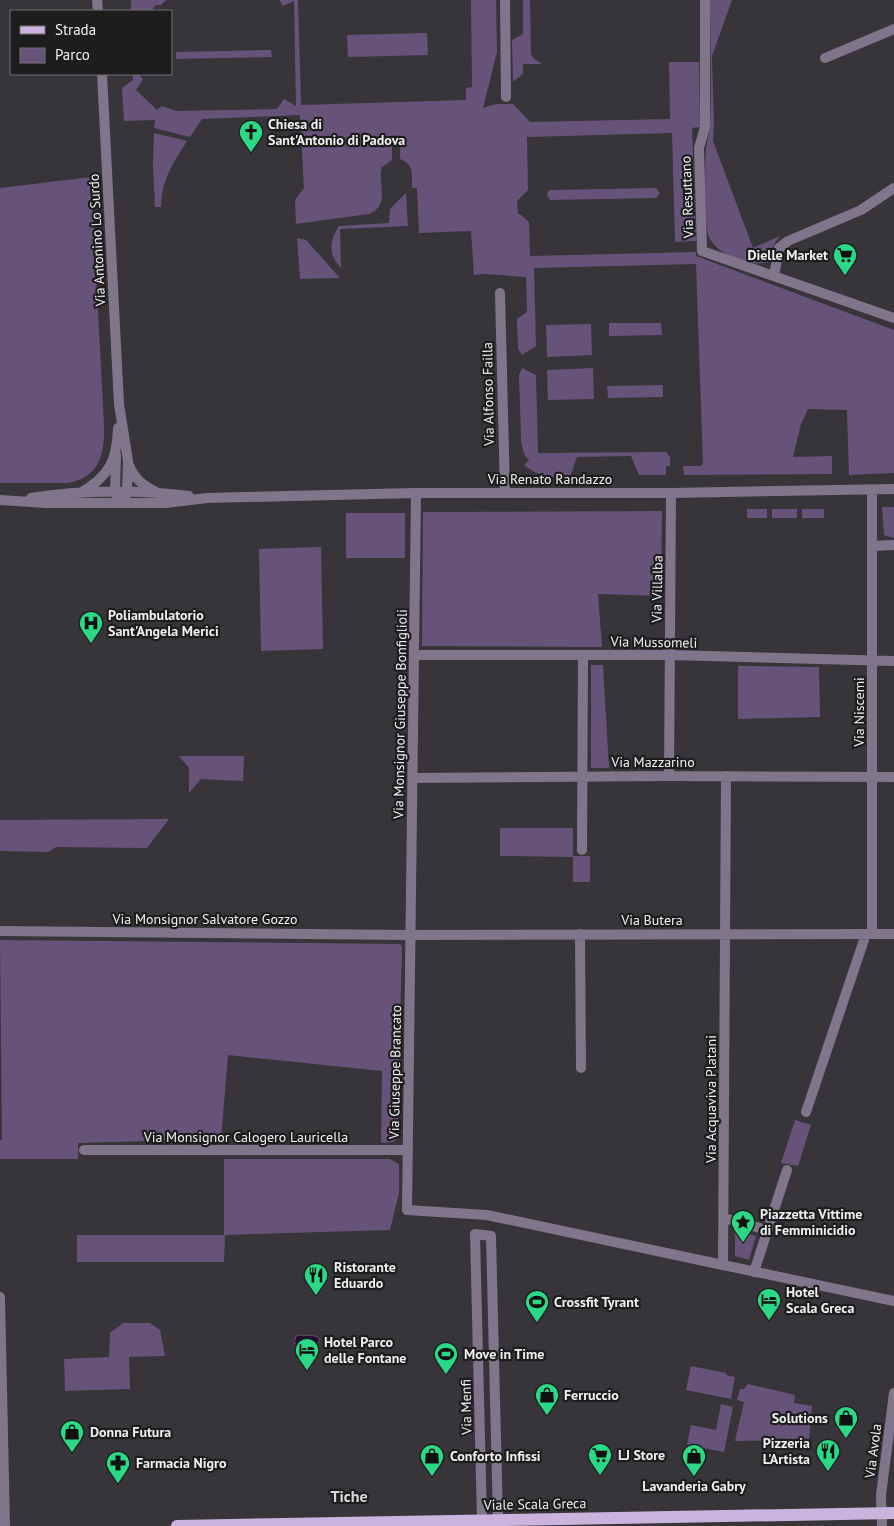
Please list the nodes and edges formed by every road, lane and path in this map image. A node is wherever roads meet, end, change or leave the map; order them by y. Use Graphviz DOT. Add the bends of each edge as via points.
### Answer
graph roads {
  1 [pos="505,0"];
  2 [pos="705,0"];
  3 [pos="894,30"];
  4 [pos="825,58"];
  5 [pos="102,75"];
  6 [pos="506,97"];
  7 [pos="894,188"];
  8 [pos="774,276"];
  9 [pos="500,293"];
  10 [pos="894,318"];
  11 [pos="120,404"];
  12 [pos="116,455"];
  13 [pos="128,461"];
  14 [pos="894,489"];
  15 [pos="872,490"];
  16 [pos="157,492"];
  17 [pos="115,493"];
  18 [pos="127,493"];
  19 [pos="416,493"];
  20 [pos="505,493"];
  21 [pos="672,493"];
  22 [pos="78,494"];
  23 [pos="207,498"];
  24 [pos="0,500"];
  25 [pos="14,500"];
  26 [pos="121,503"];
  27 [pos="894,545"];
  28 [pos="872,546"];
  29 [pos="414,655"];
  30 [pos="583,655"];
  31 [pos="670,655"];
  32 [pos="872,661"];
  33 [pos="894,661"];
  34 [pos="582,776"];
  35 [pos="670,776"];
  36 [pos="726,776"];
  37 [pos="872,776"];
  38 [pos="894,776"];
  39 [pos="412,778"];
  40 [pos="582,850"];
  41 [pos="0,932"];
  42 [pos="580,934"];
  43 [pos="726,934"];
  44 [pos="869,934"];
  45 [pos="894,934"];
  46 [pos="410,935"];
  47 [pos="581,1068"];
  48 [pos="806,1112"];
  49 [pos="84,1150"];
  50 [pos="408,1150"];
  51 [pos="787,1170"];
  52 [pos="724,1218"];
  53 [pos="767,1230"];
  54 [pos="723,1265"];
  55 [pos="754,1272"];
  56 [pos="0,1296"];
  57 [pos="894,1301"];
  58 [pos="494,1355"];
  59 [pos="478,1356"];
  60 [pos="894,1394"];
  61 [pos="888,1513"];
  62 [pos="482,1520"];
  63 [pos="498,1520"];
  64 [pos="5,1526"];
  65 [pos="177,1526"];
  66 [pos="882,1526"];
  1 -- 6 [label="street"];
  2 -- 8 [label="street, Via Resuttano" via="705,127 699,148 702,251"];
  3 -- 4 [label="street"];
  5 -- 11 [label="street, Via Antonino Lo Surdo"];
  7 -- 8 [label="street" via="861,210 788,241 779,248"];
  8 -- 10 [label="street, Via Resuttano"];
  9 -- 20 [label="street, Via Alfonso Failla"];
  11 -- 12 [label="street"];
  11 -- 13 [label="street"];
  12 -- 17 [label="street"];
  12 -- 22 [label="street" via="101,479"];
  13 -- 16 [label="street" via="138,482"];
  13 -- 18 [label="street"];
  14 -- 15 [label="street, Via Renato Randazzo"];
  15 -- 21 [label="street, Via Renato Randazzo"];
  15 -- 28 [label="street, Via Niscemi"];
  16 -- 18 [label="street"];
  16 -- 23 [label="street"];
  17 -- 18 [label="street"];
  17 -- 22 [label="street"];
  17 -- 26 [label="street"];
  18 -- 26 [label="street"];
  19 -- 20 [label="street, Via Renato Randazzo"];
  19 -- 23 [label="street, Via Renato Randazzo"];
  19 -- 29 [label="street, Via Monsignor Giuseppe Bonfiglioli"];
  20 -- 21 [label="street, Via Renato Randazzo"];
  21 -- 31 [label="street, Via Villalba"];
  22 -- 25 [label="street"];
  23 -- 26 [label="street" via="166,503"];
  24 -- 25 [label="street"];
  25 -- 26 [label="street"];
  27 -- 28 [label="street"];
  28 -- 32 [label="street, Via Niscemi"];
  29 -- 30 [label="street, Via Mussomeli"];
  29 -- 39 [label="street, Via Monsignor Giuseppe Bonfiglioli"];
  30 -- 31 [label="street, Via Mussomeli"];
  30 -- 34 [label="street"];
  31 -- 32 [label="street, Via Mussomeli"];
  31 -- 35 [label="street, Via Villalba"];
  32 -- 33 [label="street, Via Mussomeli"];
  32 -- 37 [label="street, Via Niscemi"];
  34 -- 35 [label="street, Via Mazzarino"];
  34 -- 39 [label="street, Via Mazzarino"];
  34 -- 40 [label="street"];
  35 -- 36 [label="street, Via Mazzarino"];
  36 -- 37 [label="street, Via Mazzarino"];
  36 -- 43 [label="street, Via Acquaviva Platani"];
  37 -- 38 [label="street, Via Mazzarino"];
  37 -- 44 [label="street, Via Niscemi"];
  39 -- 46 [label="street, Via Monsignor Giuseppe Bonfiglioli"];
  41 -- 46 [label="street, Via Monsignor Salvatore Gozzo"];
  42 -- 43 [label="street, Via Butera"];
  42 -- 46 [label="street, Via Butera"];
  42 -- 47 [label="street"];
  43 -- 44 [label="street, Via Butera"];
  43 -- 52 [label="street, Via Acquaviva Platani"];
  44 -- 45 [label="street, Via Butera"];
  44 -- 48 [label="street, Via Niscemi"];
  46 -- 50 [label="street, Via Giuseppe Brancato"];
  49 -- 50 [label="street, Via Monsignor Calogero Lauricella"];
  50 -- 54 [label="street, Via Giuseppe Brancato" via="407,1210 487,1215"];
  51 -- 53 [label="street"];
  52 -- 53 [label="street"];
  52 -- 54 [label="street, Via Acquaviva Platani"];
  53 -- 55 [label="street"];
  54 -- 55 [label="street"];
  55 -- 57 [label="street"];
  56 -- 64 [label="street"];
  58 -- 59 [label="street"];
  58 -- 59 [label="street, Via Menfi" via="491,1236 475,1234"];
  58 -- 63 [label="street, Via Menfi"];
  59 -- 62 [label="street, Via Menfi"];
  60 -- 61 [label="street, Via Avola" via="881,1495"];
  61 -- 63 [label="main road, Viale Scala Greca"];
  61 -- 66 [label="street, Via Avola"];
  62 -- 63 [label="main road, Viale Scala Greca"];
  62 -- 65 [label="main road, Viale Scala Greca"];
}
